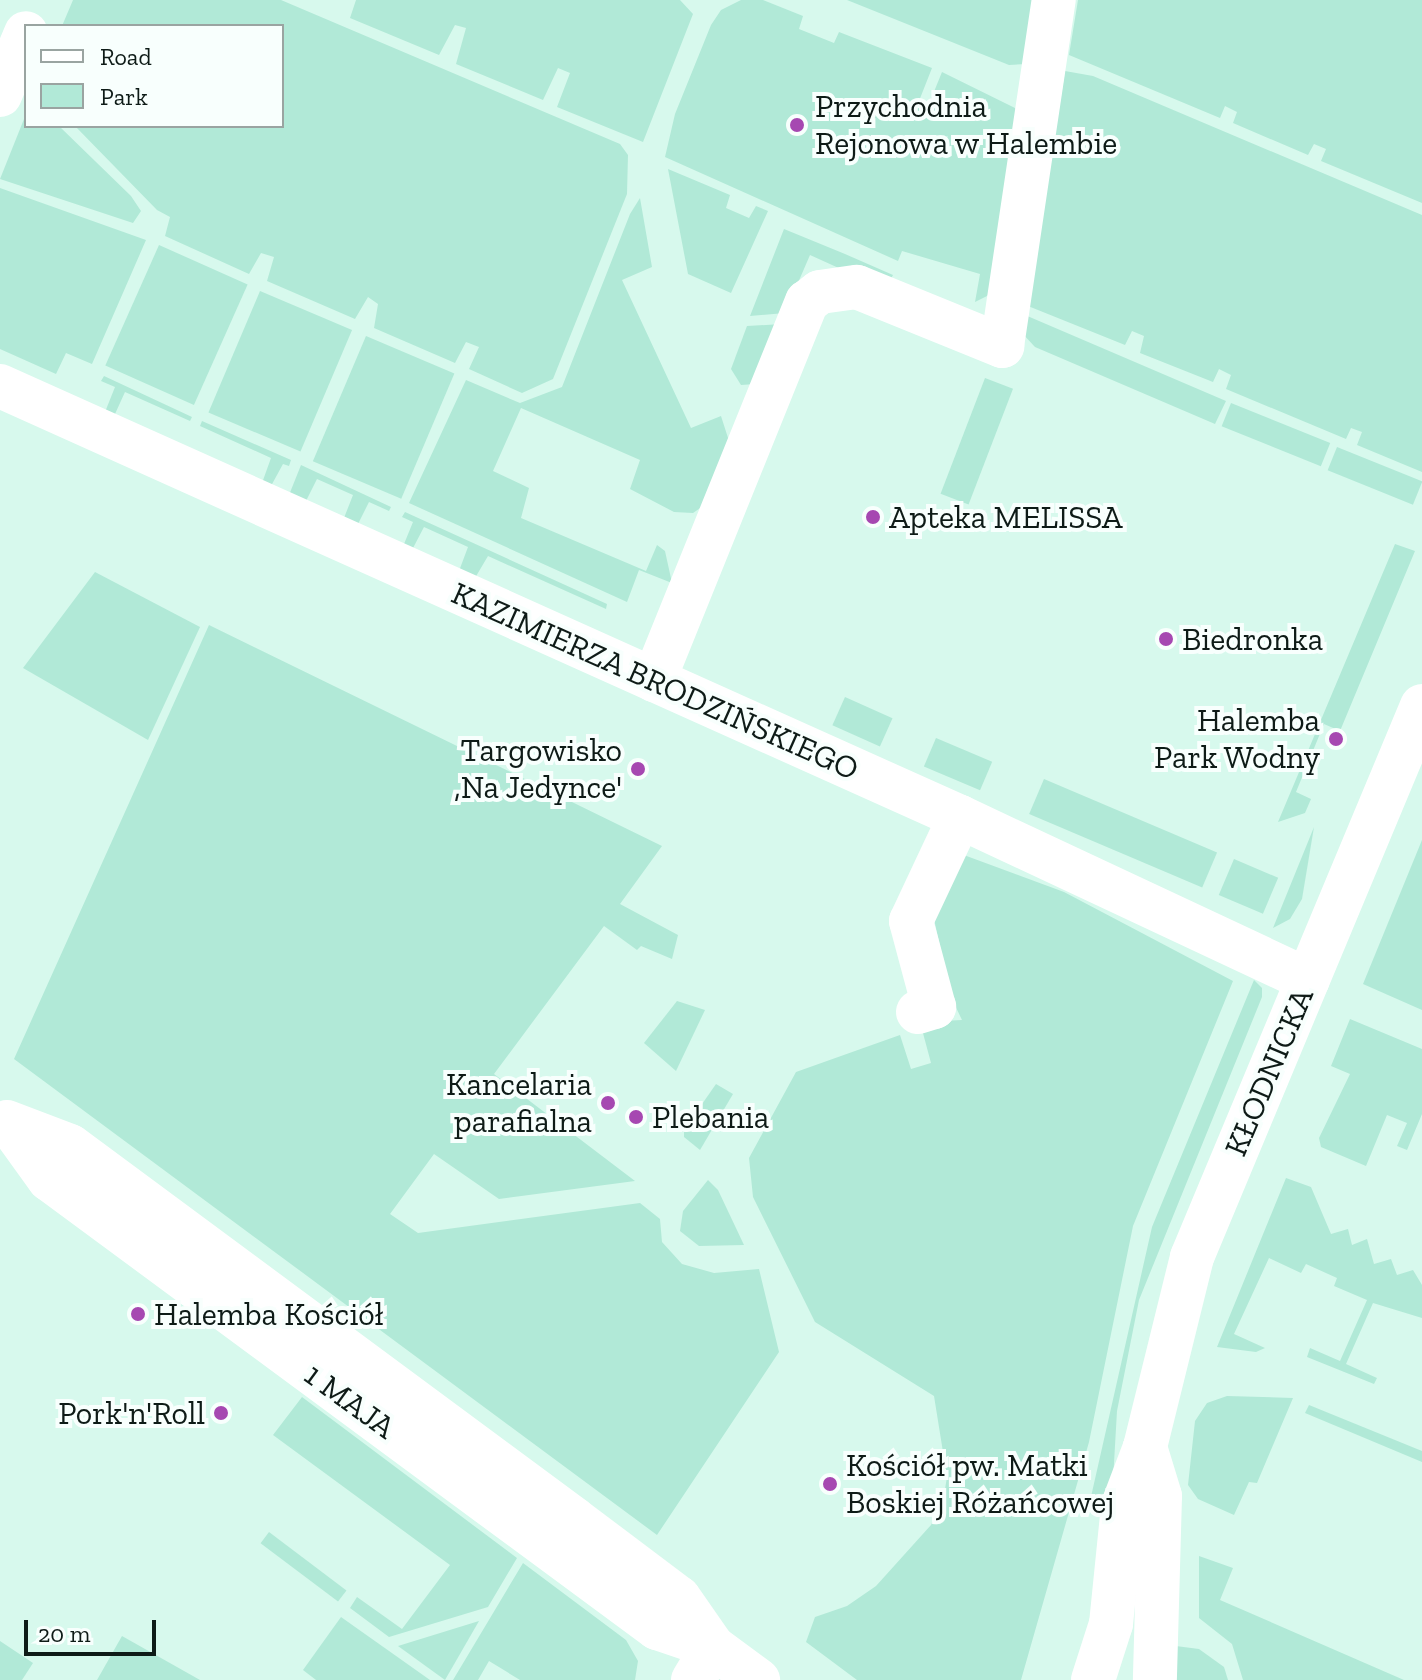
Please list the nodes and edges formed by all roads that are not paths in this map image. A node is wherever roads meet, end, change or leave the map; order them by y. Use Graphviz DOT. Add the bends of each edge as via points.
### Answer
graph roads {
  1 [pos="40,0"];
  2 [pos="1054,0"];
  3 [pos="28,24"];
  4 [pos="24,31"];
  5 [pos="14,50"];
  6 [pos="0,386"];
  7 [pos="654,680"];
  8 [pos="1422,706"];
  9 [pos="960,817"];
  10 [pos="1308,980"];
  11 [pos="918,1012"];
  12 [pos="3,1130"];
  13 [pos="1145,1447"];
  14 [pos="703,1664"];
  15 [pos="758,1680"];
  16 [pos="1093,1680"];
  17 [pos="1155,1680"];
  1 -- 3 [label="street"];
  2 -- 7 [label="street" via="1002,346 857,287 820,292 807,302"];
  4 -- 5 [label="street"];
  6 -- 7 [label="street, KAZIMIERZA BRODZIŃSKIEGO"];
  7 -- 9 [label="street, KAZIMIERZA BRODZIŃSKIEGO"];
  8 -- 10 [label="street, KŁODNICKA"];
  9 -- 10 [label="street, KAZIMIERZA BRODZIŃSKIEGO"];
  9 -- 11 [label="street" via="911,921 934,1007"];
  10 -- 13 [label="street, KŁODNICKA" via="1192,1257"];
  12 -- 14 [label="street, 1 MAJA" via="70,1146 679,1598"];
  13 -- 16 [label="street, KŁODNICKA" via="1123,1505 1111,1624"];
  13 -- 17 [label="street" via="1160,1496"];
  14 -- 15 [label="street, 1 MAJA"];
}
